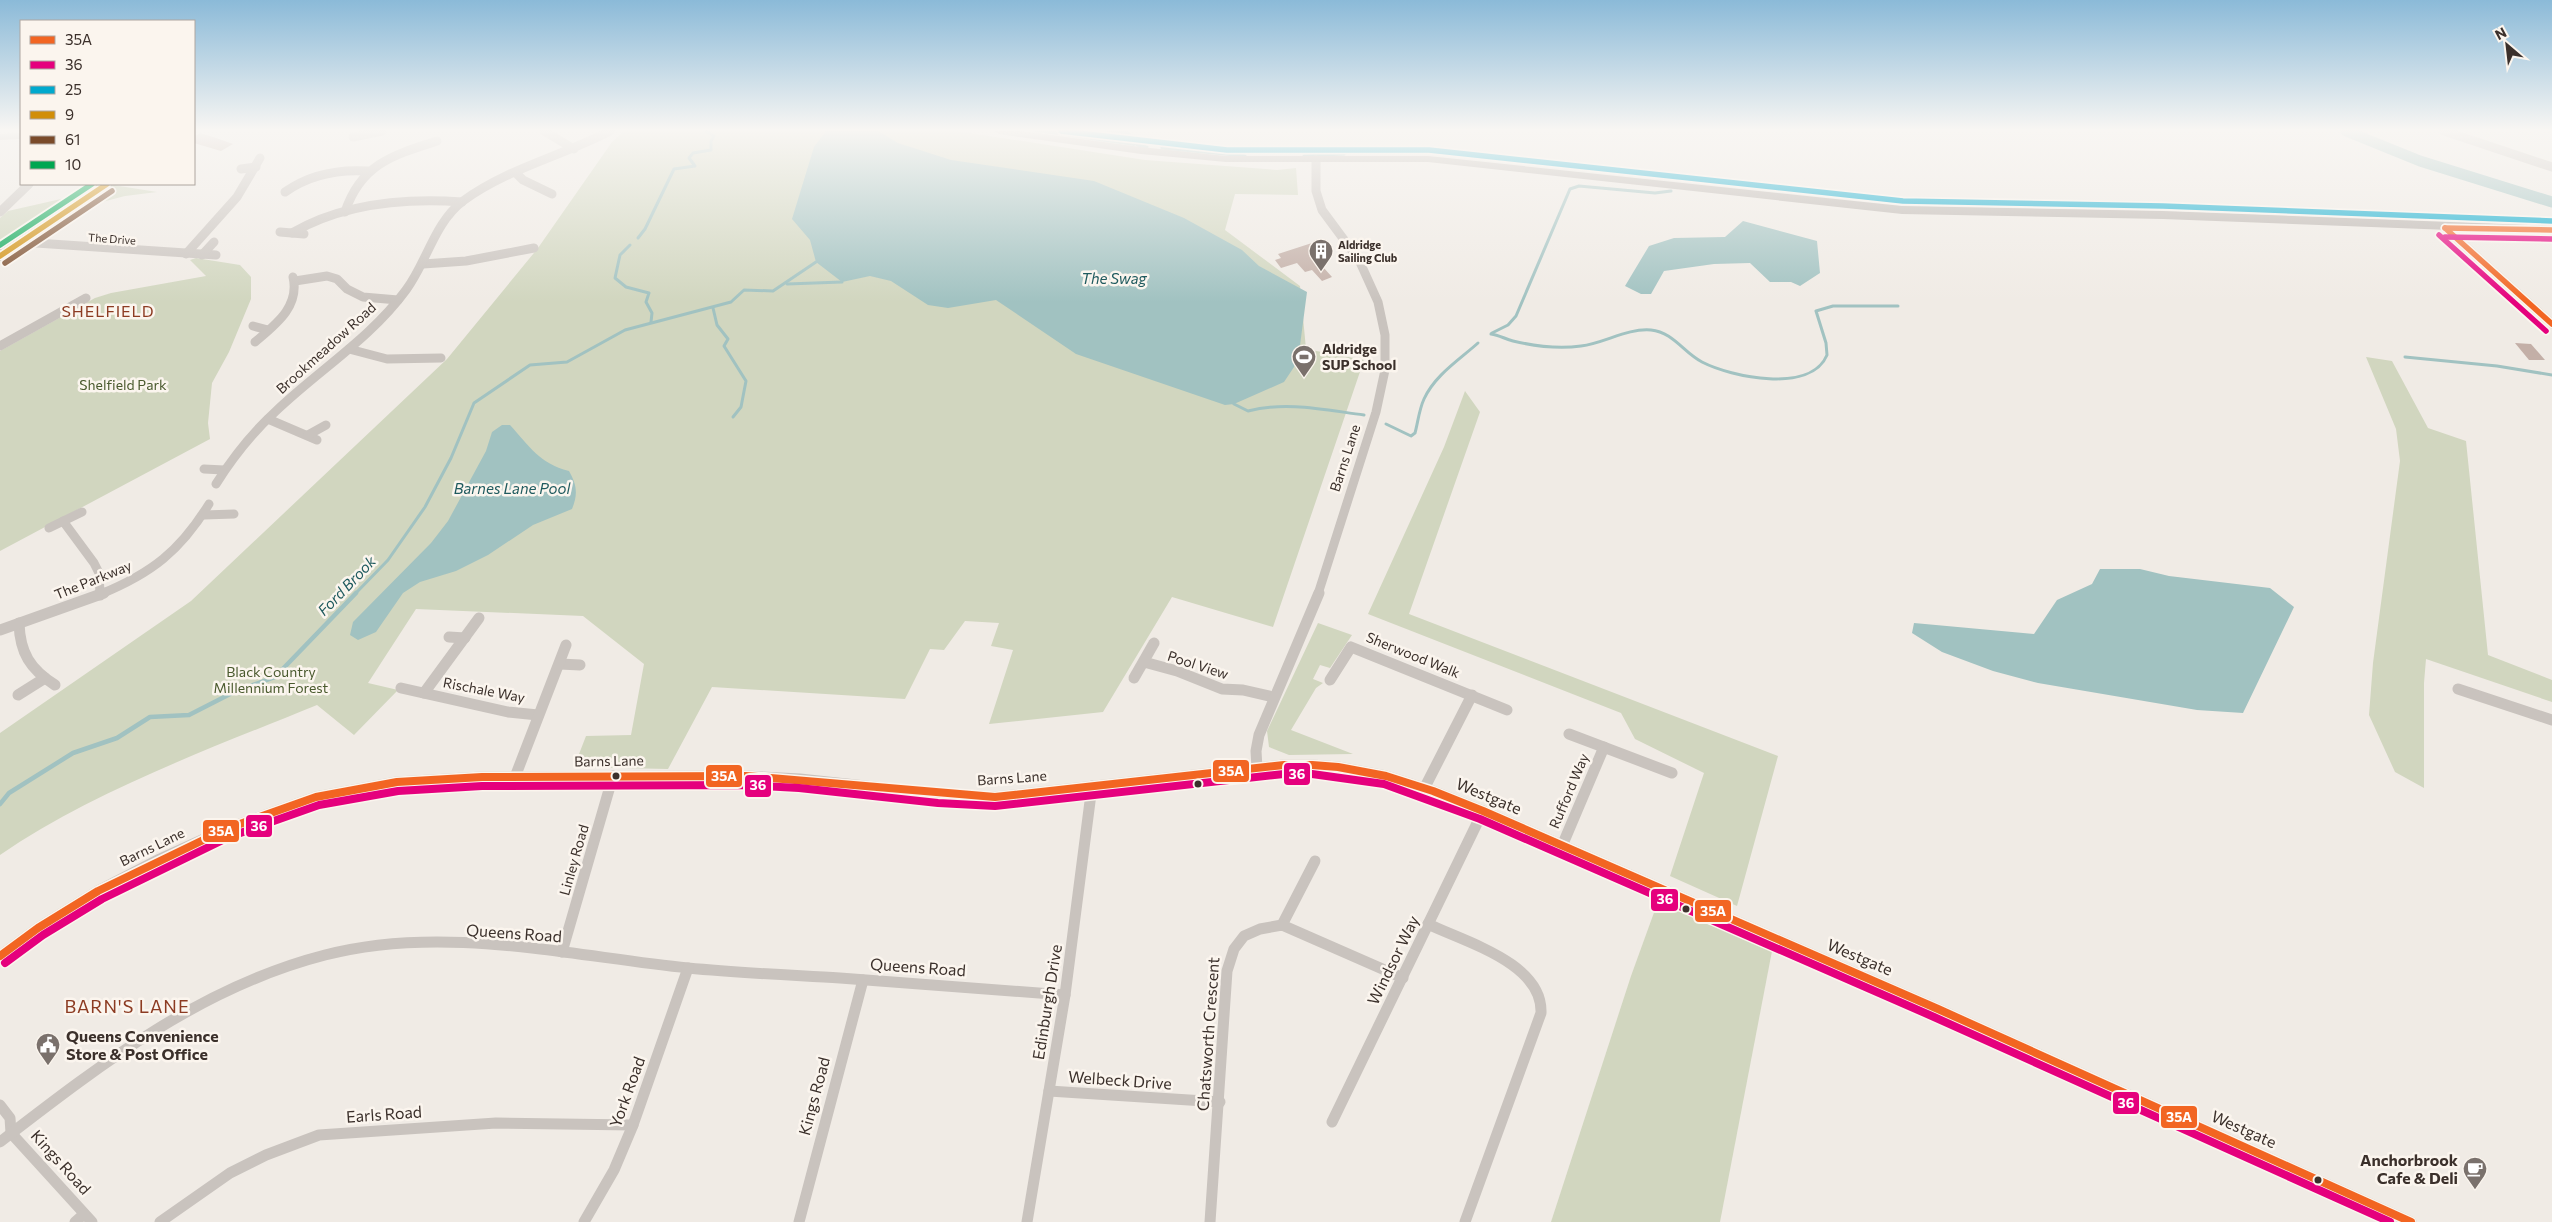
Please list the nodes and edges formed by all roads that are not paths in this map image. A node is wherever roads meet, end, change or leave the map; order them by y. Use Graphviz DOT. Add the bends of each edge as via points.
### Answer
graph roads {
  1 [pos="25,188"];
  2 [pos="101,188"];
  3 [pos="244,188"];
  4 [pos="288,188"];
  5 [pos="354,188"];
  6 [pos="486,188"];
  7 [pos="540,188"];
  8 [pos="1316,188"];
  9 [pos="1698,188"];
  10 [pos="285,192"];
  11 [pos="552,194"];
  12 [pos="462,202"];
  13 [pos="0,212"];
  14 [pos="345,212"];
  15 [pos="2445,228"];
  16 [pos="2552,230"];
  17 [pos="280,232"];
  18 [pos="292,232"];
  19 [pos="304,234"];
  20 [pos="21,242"];
  21 [pos="214,242"];
  22 [pos="534,248"];
  23 [pos="186,254"];
  24 [pos="202,255"];
  25 [pos="216,255"];
  26 [pos="0,256"];
  27 [pos="423,264"];
  28 [pos="86,298"];
  29 [pos="398,300"];
  30 [pos="2552,324"];
  31 [pos="253,326"];
  32 [pos="268,330"];
  33 [pos="255,342"];
  34 [pos="0,346"];
  35 [pos="424,347"];
  36 [pos="349,349"];
  37 [pos="420,357"];
  38 [pos="441,358"];
  39 [pos="268,419"];
  40 [pos="326,425"];
  41 [pos="308,435"];
  42 [pos="317,440"];
  43 [pos="204,469"];
  44 [pos="224,470"];
  45 [pos="216,484"];
  46 [pos="209,504"];
  47 [pos="82,512"];
  48 [pos="234,514"];
  49 [pos="204,515"];
  50 [pos="63,521"];
  51 [pos="49,528"];
  52 [pos="100,595"];
  53 [pos="479,618"];
  54 [pos="19,623"];
  55 [pos="0,630"];
  56 [pos="449,638"];
  57 [pos="465,638"];
  58 [pos="1154,643"];
  59 [pos="566,645"];
  60 [pos="1144,662"];
  61 [pos="560,664"];
  62 [pos="580,665"];
  63 [pos="44,678"];
  64 [pos="1134,678"];
  65 [pos="1330,680"];
  66 [pos="55,685"];
  67 [pos="401,688"];
  68 [pos="2458,689"];
  69 [pos="424,693"];
  70 [pos="18,695"];
  71 [pos="1472,695"];
  72 [pos="1273,697"];
  73 [pos="1507,710"];
  74 [pos="538,715"];
  75 [pos="2552,720"];
  76 [pos="1569,734"];
  77 [pos="1604,747"];
  78 [pos="1284,765"];
  79 [pos="1257,768"];
  80 [pos="1672,773"];
  81 [pos="614,776"];
  82 [pos="515,777"];
  83 [pos="1092,786"];
  84 [pos="1425,786"];
  85 [pos="1483,811"];
  86 [pos="1562,846"];
  87 [pos="1314,861"];
  88 [pos="1428,924"];
  89 [pos="1282,925"];
  90 [pos="562,952"];
  91 [pos="0,956"];
  92 [pos="688,968"];
  93 [pos="1402,978"];
  94 [pos="863,980"];
  95 [pos="1065,995"];
  96 [pos="1049,1091"];
  97 [pos="1220,1102"];
  98 [pos="0,1105"];
  99 [pos="1332,1122"];
  100 [pos="633,1125"];
  101 [pos="6,1134"];
  102 [pos="0,1142"];
  103 [pos="84,1219"];
  104 [pos="160,1222"];
  105 [pos="584,1222"];
  106 [pos="799,1222"];
  107 [pos="1027,1222"];
  108 [pos="1210,1222"];
  109 [pos="1465,1222"];
  110 [pos="2411,1222"];
  1 -- 13 [label="street"];
  2 -- 20 [label="highway"];
  3 -- 23 [label="street"];
  4 -- 10 [label="street"];
  5 -- 14 [label="street"];
  6 -- 12 [label="street, Brookmeadow Road"];
  7 -- 11 [label="street"];
  8 -- 72 [label="street, Barns Lane" via="1322,210 1359,260 1378,302 1385,334 1384,370 1376,412 1316,600"];
  9 -- 15 [label="street" via="1969,214 2170,215"];
  12 -- 14 [label="street" via="426,200"];
  12 -- 27 [label="street, Brookmeadow Road" via="441,223"];
  14 -- 18 [label="street" via="310,221"];
  15 -- 16 [label="street"];
  15 -- 30 [label="street"];
  17 -- 18 [label="street"];
  18 -- 19 [label="street"];
  20 -- 23 [label="street, The Drive"];
  20 -- 26 [label="highway"];
  21 -- 24 [label="street"];
  22 -- 27 [label="street" via="502,250 466,261"];
  23 -- 24 [label="street, The Drive"];
  24 -- 25 [label="street, The Drive"];
  27 -- 29 [label="street, Brookmeadow Road"];
  28 -- 34 [label="street" via="70,303"];
  29 -- 32 [label="street" via="363,297 347,289 338,279 327,276 294,279 293,300 286,313"];
  29 -- 36 [label="street, Brookmeadow Road"];
  31 -- 32 [label="street"];
  32 -- 33 [label="street"];
  35 -- 37 [label="street"];
  36 -- 37 [label="street" via="387,358"];
  36 -- 39 [label="street, Brookmeadow Road"];
  37 -- 38 [label="street"];
  39 -- 41 [label="street"];
  39 -- 44 [label="street, Brookmeadow Road" via="243,443"];
  40 -- 41 [label="street"];
  41 -- 42 [label="street"];
  43 -- 44 [label="street"];
  44 -- 45 [label="street, Brookmeadow Road"];
  46 -- 49 [label="street, The Parkway"];
  47 -- 50 [label="street"];
  48 -- 49 [label="street"];
  49 -- 52 [label="street, The Parkway" via="164,559 142,575"];
  50 -- 51 [label="street"];
  50 -- 52 [label="street" via="94,563"];
  52 -- 54 [label="street, The Parkway"];
  53 -- 57 [label="street, Rischale Way"];
  54 -- 55 [label="street, The Parkway"];
  54 -- 63 [label="street" via="22,654"];
  56 -- 57 [label="street"];
  57 -- 69 [label="street, Rischale Way"];
  58 -- 60 [label="street, Pool View"];
  59 -- 61 [label="street, Rischale Way"];
  60 -- 64 [label="street, Pool View"];
  60 -- 72 [label="street, Pool View" via="1177,671 1217,688 1258,692"];
  61 -- 62 [label="street"];
  61 -- 74 [label="street, Rischale Way"];
  63 -- 66 [label="street"];
  63 -- 70 [label="street"];
  65 -- 71 [label="street, Sherwood Walk" via="1351,647"];
  67 -- 69 [label="street, Rischale Way"];
  68 -- 75 [label="street"];
  69 -- 74 [label="street, Rischale Way" via="508,712"];
  71 -- 73 [label="street, Sherwood Walk"];
  71 -- 84 [label="street"];
  72 -- 79 [label="street, Barns Lane" via="1259,735"];
  74 -- 82 [label="street, Rischale Way"];
  76 -- 77 [label="street, Rufford Way"];
  77 -- 80 [label="street, Rufford Way"];
  77 -- 86 [label="street, Rufford Way"];
  78 -- 79 [label="street, Barns Lane"];
  78 -- 84 [label="street, Westgate" via="1354,768"];
  79 -- 83 [label="street, Barns Lane"];
  81 -- 82 [label="street, Barns Lane"];
  81 -- 83 [label="street, Barns Lane" via="771,777 976,797"];
  81 -- 90 [label="street, Linley Road"];
  82 -- 91 [label="street, Barns Lane" via="406,782 342,791 280,807 207,837 94,893 35,929"];
  83 -- 95 [label="street, Edinburgh Drive"];
  84 -- 85 [label="street, Westgate"];
  85 -- 86 [label="street, Westgate"];
  85 -- 88 [label="street, Windsor Way"];
  86 -- 110 [label="street, Westgate" via="1938,1009"];
  87 -- 89 [label="street"];
  88 -- 93 [label="street, Windsor Way"];
  88 -- 109 [label="street" via="1520,970 1534,984 1542,1003"];
  89 -- 93 [label="street"];
  89 -- 97 [label="street, Chatsworth Crescent" via="1246,934 1232,949 1226,971"];
  90 -- 92 [label="street, Queens Road"];
  90 -- 101 [label="street, Queens Road" via="402,943 354,948 296,963 239,983 191,1007"];
  92 -- 94 [label="street, Queens Road"];
  92 -- 100 [label="street, York Road"];
  93 -- 99 [label="street, Windsor Way"];
  94 -- 95 [label="street, Queens Road"];
  94 -- 106 [label="street, Kings Road"];
  95 -- 96 [label="street, Edinburgh Drive"];
  96 -- 97 [label="street, Welbeck Drive"];
  96 -- 107 [label="street, Edinburgh Drive"];
  97 -- 108 [label="street, Chatsworth Crescent"];
  98 -- 101 [label="street, Kings Road" via="10,1115 12,1124"];
  100 -- 104 [label="street, Earls Road" via="496,1123 319,1136 266,1155 230,1173"];
  100 -- 105 [label="street, York Road" via="614,1170"];
  101 -- 102 [label="street, Queens Road"];
  101 -- 103 [label="street, Kings Road"];
}
